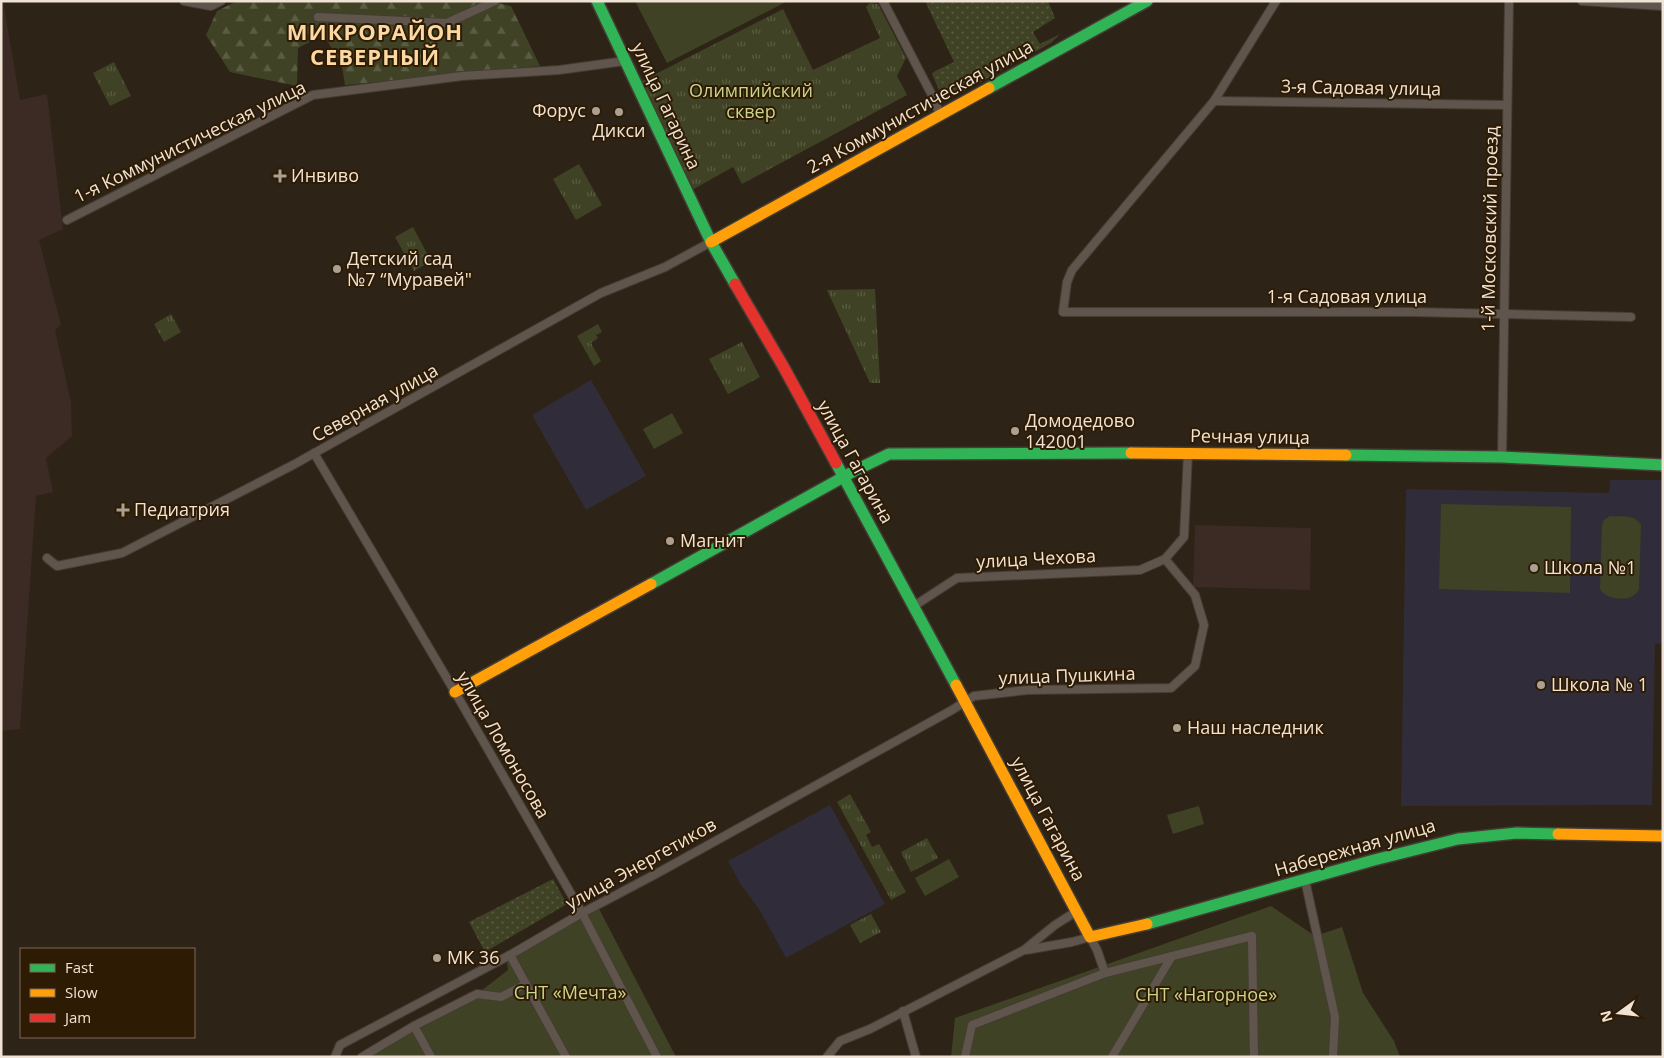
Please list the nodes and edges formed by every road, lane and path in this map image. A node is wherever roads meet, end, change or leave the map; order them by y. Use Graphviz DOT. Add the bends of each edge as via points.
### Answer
graph roads {
  1 [pos="184,1"];
  2 [pos="221,1"];
  3 [pos="495,1"];
  4 [pos="597,1"];
  5 [pos="883,1"];
  6 [pos="1147,1"];
  7 [pos="1276,1"];
  8 [pos="1509,1"];
  9 [pos="1582,1"];
  10 [pos="1663,6"];
  11 [pos="318,16"];
  12 [pos="625,61"];
  13 [pos="1214,101"];
  14 [pos="1507,105"];
  15 [pos="940,116"];
  16 [pos="67,220"];
  17 [pos="711,242"];
  18 [pos="1504,313"];
  19 [pos="1631,317"];
  20 [pos="314,453"];
  21 [pos="1188,453"];
  22 [pos="1502,457"];
  23 [pos="1663,465"];
  24 [pos="843,477"];
  25 [pos="47,558"];
  26 [pos="1165,559"];
  27 [pos="914,606"];
  28 [pos="455,692"];
  29 [pos="965,701"];
  30 [pos="1663,836"];
  31 [pos="1305,880"];
  32 [pos="1077,911"];
  33 [pos="582,913"];
  34 [pos="1055,925"];
  35 [pos="1090,937"];
  36 [pos="1063,943"];
  37 [pos="1024,950"];
  38 [pos="510,955"];
  39 [pos="1172,956"];
  40 [pos="1105,973"];
  41 [pos="526,984"];
  42 [pos="903,1012"];
  43 [pos="414,1026"];
  44 [pos="335,1057"];
  45 [pos="362,1057"];
  46 [pos="431,1057"];
  47 [pos="566,1057"];
  48 [pos="657,1057"];
  49 [pos="827,1057"];
  50 [pos="916,1057"];
  51 [pos="965,1057"];
  52 [pos="1112,1057"];
  53 [pos="1254,1057"];
  54 [pos="1333,1057"];
  1 -- 2 [label="street" via="211,6"];
  3 -- 11 [label="street" via="447,23"];
  4 -- 12 [label="street, улица Гагарина"];
  5 -- 15 [label="street"];
  6 -- 15 [label="street, 2-я Коммунистическая улица"];
  7 -- 13 [label="street"];
  8 -- 14 [label="street, 1-й Московский проезд"];
  9 -- 10 [label="street"];
  12 -- 16 [label="street, 1-я Коммунистическая улица" via="559,70 462,76 313,95"];
  12 -- 17 [label="street, улица Гагарина"];
  13 -- 14 [label="street, 3-я Садовая улица"];
  13 -- 18 [label="street, 1-я Садовая улица" via="1072,270 1063,312"];
  14 -- 18 [label="street, 1-й Московский проезд"];
  15 -- 17 [label="street, 2-я Коммунистическая улица"];
  17 -- 20 [label="street, Северная улица" via="665,267 601,293"];
  17 -- 24 [label="street, улица Гагарина"];
  18 -- 19 [label="street, 1-я Садовая улица"];
  18 -- 22 [label="street, 1-й Московский проезд"];
  20 -- 25 [label="street, Северная улица" via="122,554 57,566"];
  20 -- 28 [label="street, улица Ломоносова"];
  21 -- 22 [label="street, Речная улица"];
  21 -- 24 [label="street, Речная улица" via="889,454"];
  21 -- 26 [label="street" via="1184,537"];
  22 -- 23 [label="street, Речная улица"];
  24 -- 27 [label="street, улица Гагарина"];
  24 -- 28 [label="street, Речная улица"];
  26 -- 27 [label="street, улица Чехова" via="1140,570 957,578"];
  26 -- 29 [label="street, улица Пушкина" via="1196,595 1204,625 1195,666 1172,688 1028,690 974,696"];
  27 -- 29 [label="street, улица Гагарина"];
  28 -- 33 [label="street, улица Ломоносова"];
  29 -- 32 [label="street, улица Гагарина"];
  29 -- 33 [label="street, улица Энергетиков"];
  30 -- 31 [label="street, Набережная улица" via="1527,833 1476,836 1445,841"];
  31 -- 35 [label="street, Набережная улица"];
  31 -- 54 [label="street" via="1335,1017"];
  32 -- 34 [label="street, Набережная улица"];
  32 -- 35 [label="street, улица Гагарина"];
  33 -- 38 [label="street, улица Энергетиков"];
  33 -- 48 [label="street, улица Ломоносова"];
  34 -- 36 [label="street" via="1054,936"];
  34 -- 37 [label="street, Набережная улица"];
  35 -- 36 [label="street, Набережная улица"];
  35 -- 40 [label="street"];
  36 -- 37 [label="street, Набережная улица"];
  37 -- 42 [label="street, Набережная улица"];
  38 -- 41 [label="street"];
  38 -- 44 [label="street, улица Энергетиков" via="340,1045"];
  39 -- 40 [label="street"];
  39 -- 52 [label="street"];
  39 -- 53 [label="street" via="1252,936"];
  40 -- 51 [label="street" via="972,1025"];
  41 -- 43 [label="street" via="501,997 477,994"];
  41 -- 47 [label="street"];
  42 -- 49 [label="street" via="840,1041"];
  42 -- 50 [label="street"];
  43 -- 45 [label="street"];
  43 -- 46 [label="street"];
}
